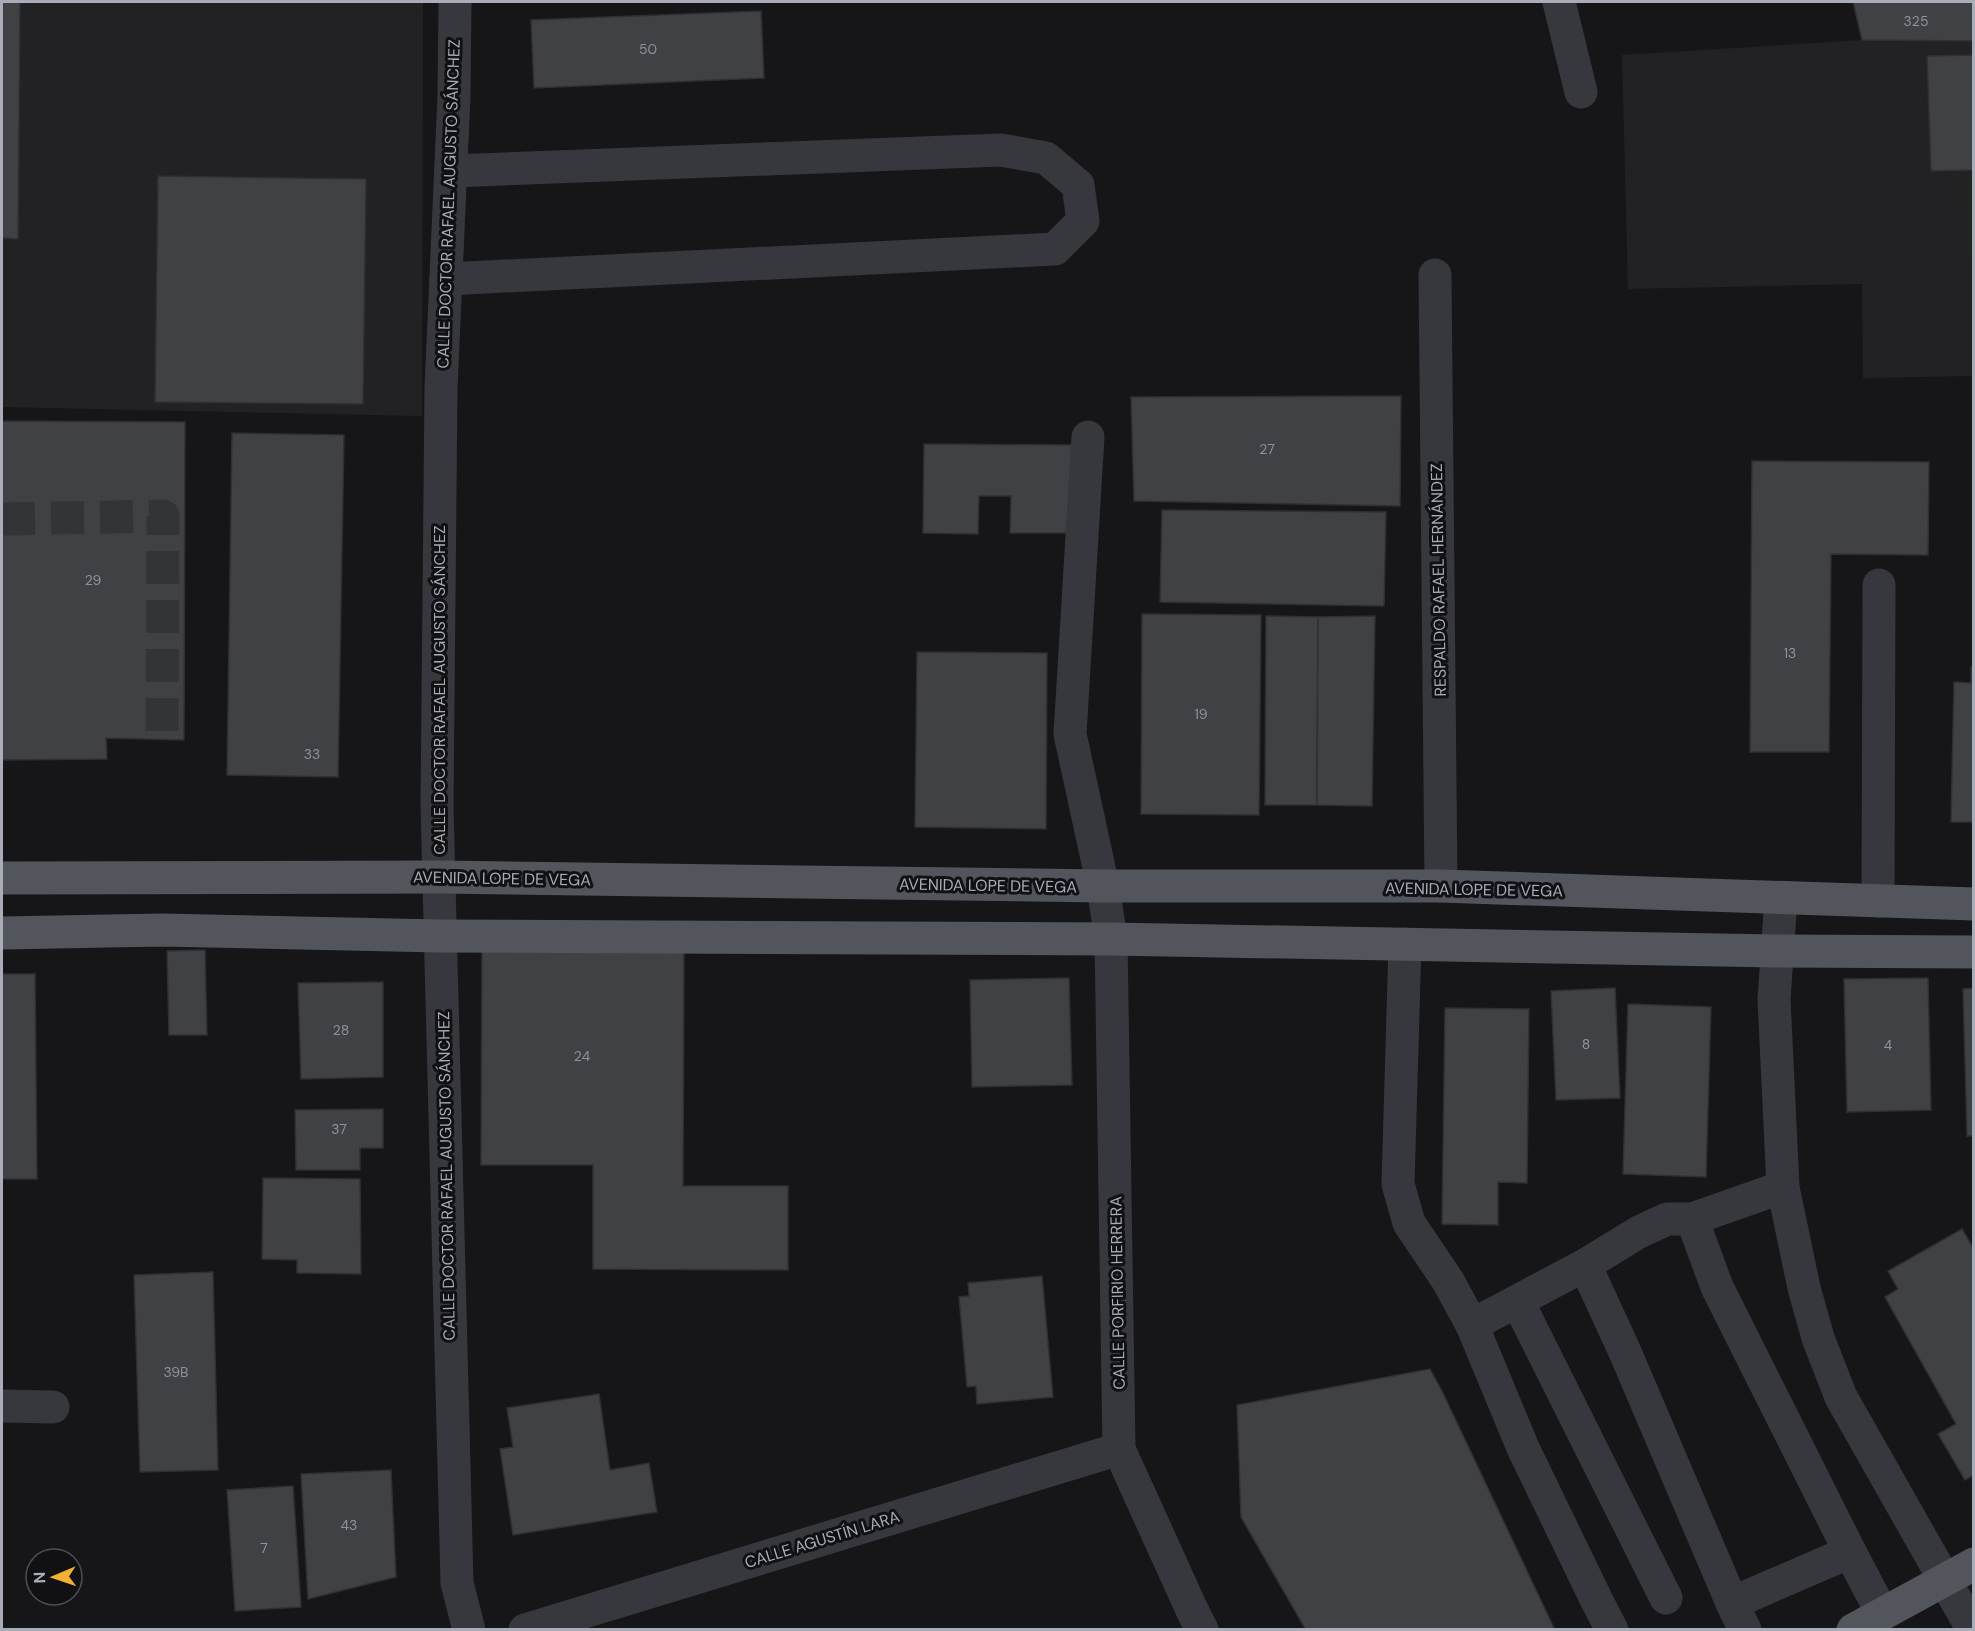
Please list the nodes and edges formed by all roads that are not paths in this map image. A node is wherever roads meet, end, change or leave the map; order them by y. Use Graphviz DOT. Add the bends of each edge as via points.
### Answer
graph roads {
  1 [pos="455,2"];
  2 [pos="1559,2"];
  3 [pos="1581,93"];
  4 [pos="451,171"];
  5 [pos="1435,274"];
  6 [pos="446,279"];
  7 [pos="1088,437"];
  8 [pos="1879,585"];
  9 [pos="439,877"];
  10 [pos="2,878"];
  11 [pos="1103,886"];
  12 [pos="1441,886"];
  13 [pos="1781,898"];
  14 [pos="1878,901"];
  15 [pos="1974,903"];
  16 [pos="2,933"];
  17 [pos="440,936"];
  18 [pos="1112,939"];
  19 [pos="1405,944"];
  20 [pos="1776,951"];
  21 [pos="1974,952"];
  22 [pos="1783,1187"];
  23 [pos="1692,1219"];
  24 [pos="1585,1265"];
  25 [pos="1518,1302"];
  26 [pos="1472,1325"];
  27 [pos="2,1406"];
  28 [pos="53,1407"];
  29 [pos="1119,1449"];
  30 [pos="1850,1552"];
  31 [pos="1960,1572"];
  32 [pos="1666,1598"];
  33 [pos="1882,1613"];
  34 [pos="1738,1616"];
  35 [pos="469,1629"];
  36 [pos="525,1629"];
  37 [pos="1202,1629"];
  38 [pos="1612,1629"];
  39 [pos="1853,1629"];
  40 [pos="1973,1629"];
  1 -- 4 [label="street, CALLE DOCTOR RAFAEL AUGUSTO SÁNCHEZ"];
  2 -- 3 [label="street"];
  4 -- 6 [label="street, CALLE DOCTOR RAFAEL AUGUSTO SÁNCHEZ"];
  4 -- 6 [label="street" via="1001,150 1046,158 1078,185 1083,220 1055,249"];
  5 -- 12 [label="street, RESPALDO RAFAEL HERNÁNDEZ"];
  6 -- 9 [label="street, CALLE DOCTOR RAFAEL AUGUSTO SÁNCHEZ" via="439,512"];
  7 -- 11 [label="street, CALLE PORFIRIO HERRERA" via="1070,734"];
  8 -- 14 [label="street"];
  9 -- 10 [label="main road, AVENIDA LOPE DE VEGA"];
  9 -- 11 [label="main road, AVENIDA LOPE DE VEGA"];
  9 -- 17 [label="street, CALLE DOCTOR RAFAEL AUGUSTO SÁNCHEZ"];
  11 -- 12 [label="main road, AVENIDA LOPE DE VEGA"];
  11 -- 18 [label="street, CALLE PORFIRIO HERRERA"];
  12 -- 13 [label="main road, AVENIDA LOPE DE VEGA"];
  13 -- 14 [label="main road, AVENIDA LOPE DE VEGA"];
  13 -- 20 [label="street"];
  14 -- 15 [label="main road, AVENIDA LOPE DE VEGA"];
  16 -- 17 [label="main road" via="162,930"];
  17 -- 18 [label="main road"];
  17 -- 35 [label="street, CALLE DOCTOR RAFAEL AUGUSTO SÁNCHEZ" via="457,1583"];
  18 -- 19 [label="main road"];
  18 -- 29 [label="street, CALLE PORFIRIO HERRERA"];
  19 -- 20 [label="main road"];
  19 -- 26 [label="street" via="1398,1184 1409,1223"];
  20 -- 21 [label="main road"];
  20 -- 22 [label="street" via="1774,999"];
  22 -- 23 [label="street"];
  22 -- 31 [label="street" via="1804,1288 1841,1397"];
  23 -- 24 [label="street" via="1667,1219"];
  23 -- 30 [label="street" via="1717,1287"];
  24 -- 25 [label="street"];
  24 -- 34 [label="street"];
  25 -- 26 [label="street"];
  25 -- 32 [label="street"];
  26 -- 38 [label="street" via="1523,1448"];
  27 -- 28 [label="street"];
  29 -- 36 [label="street, CALLE AGUSTÍN LARA"];
  29 -- 37 [label="street, CALLE PORFIRIO HERRERA"];
  30 -- 33 [label="street"];
  30 -- 34 [label="street"];
  31 -- 33 [label="main road"];
  31 -- 40 [label="street"];
  33 -- 39 [label="main road"];
}
